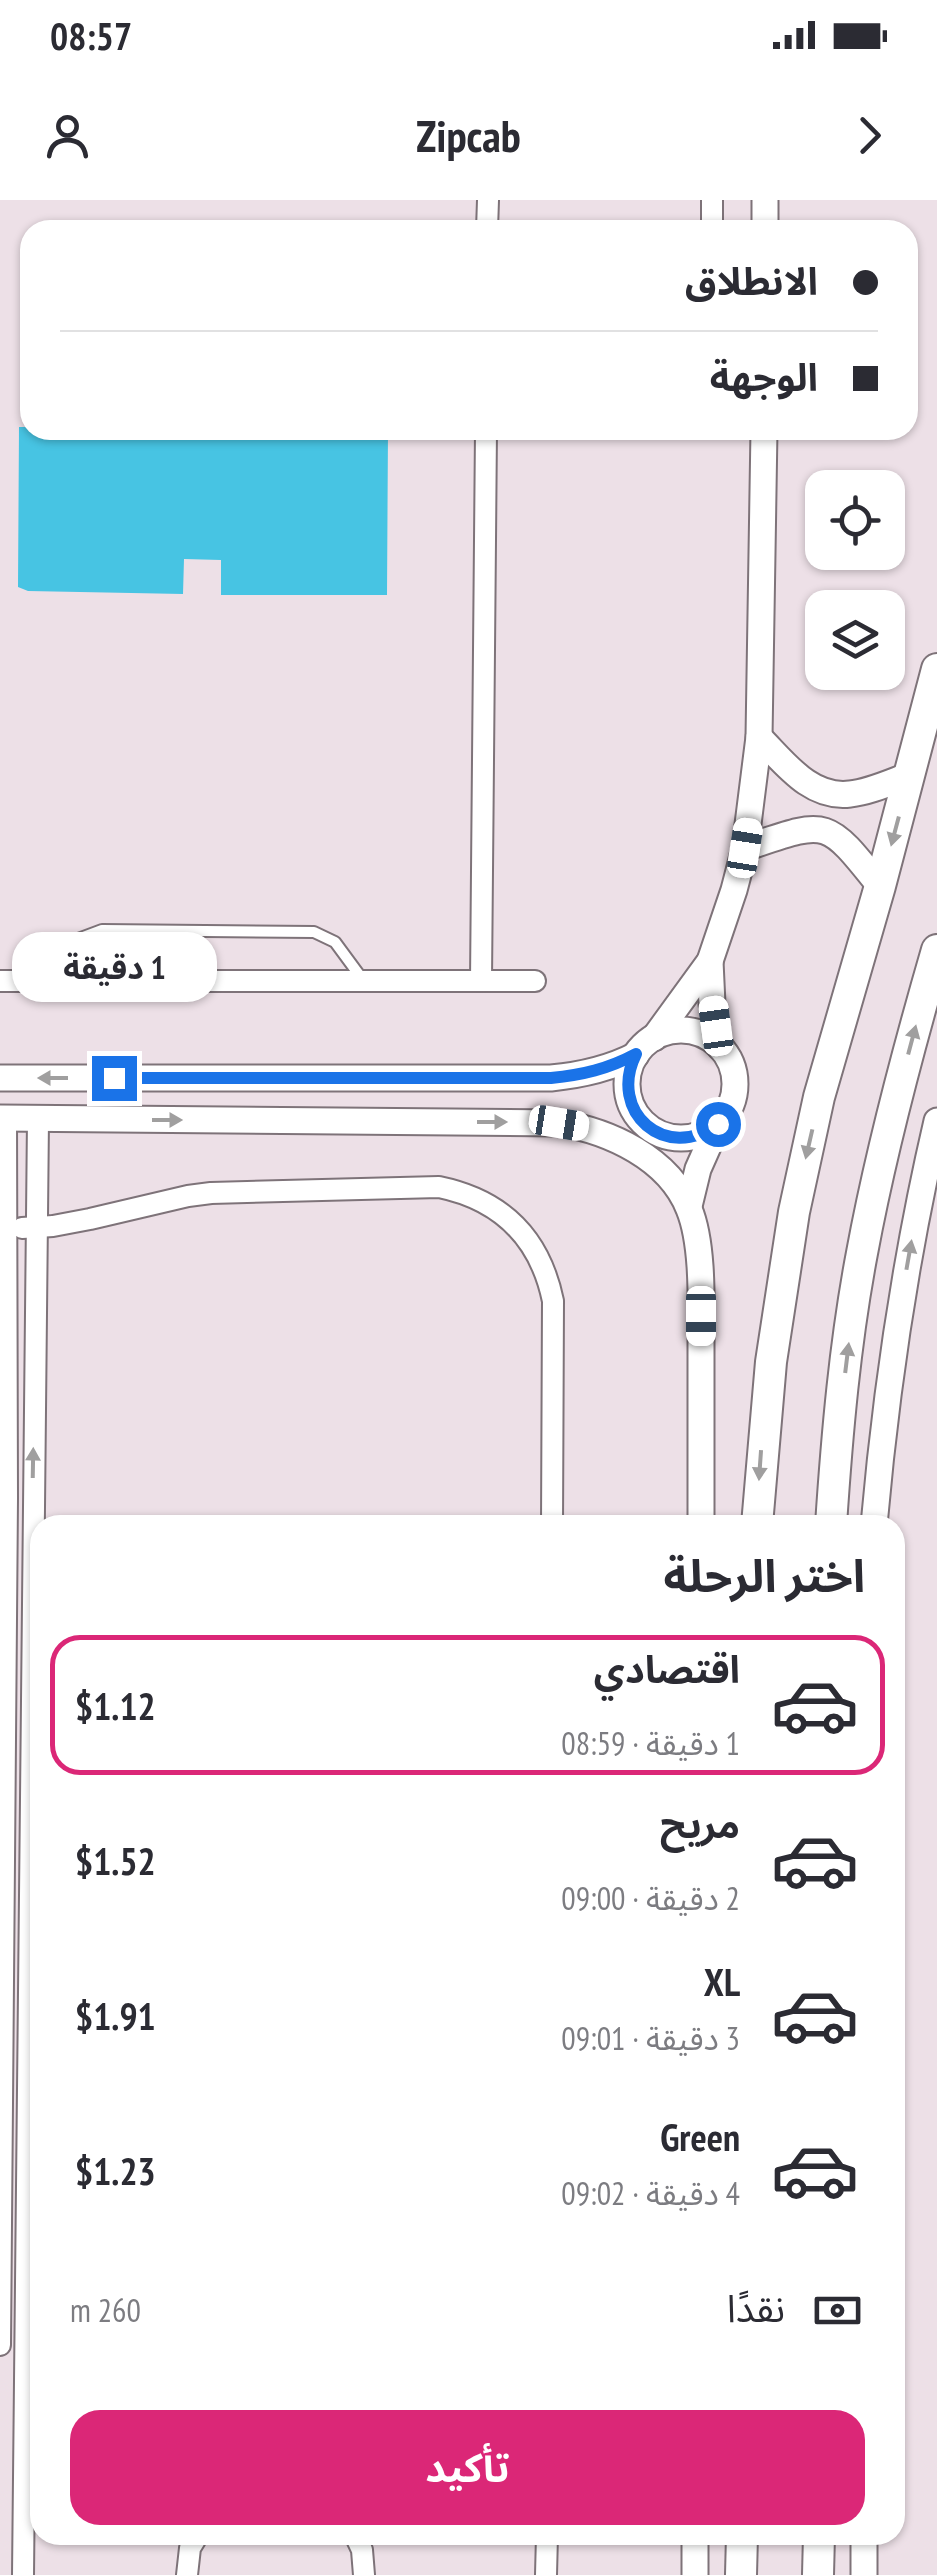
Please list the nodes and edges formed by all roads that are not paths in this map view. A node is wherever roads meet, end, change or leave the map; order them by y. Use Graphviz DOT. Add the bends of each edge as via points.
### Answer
graph roads {
  1 [pos="486,440"];
  2 [pos="764,440"];
  3 [pos="937,669"];
  4 [pos="759,738"];
  5 [pos="910,775"];
  6 [pos="745,848"];
  7 [pos="880,886"];
  8 [pos="937,950"];
  9 [pos="710,960"];
  10 [pos="0,980"];
  11 [pos="45,981"];
  12 [pos="364,981"];
  13 [pos="535,981"];
  14 [pos="481,982"];
  15 [pos="645,1046"];
  16 [pos="720,1047"];
  17 [pos="0,1078"];
  18 [pos="3,1118"];
  19 [pos="38,1119"];
  20 [pos="937,1121"];
  21 [pos="718,1124"];
  22 [pos="641,1138"];
  23 [pos="688,1206"];
  24 [pos="4,1228"];
  25 [pos="36,1228"];
  26 [pos="3,1498"];
  27 [pos="35,1515"];
  28 [pos="552,1515"];
  29 [pos="702,1515"];
  30 [pos="757,1515"];
  31 [pos="833,1515"];
  32 [pos="875,1515"];
  33 [pos="3,1684"];
  34 [pos="2,1838"];
  35 [pos="1,2022"];
  36 [pos="1,2186"];
  37 [pos="0,2232"];
  38 [pos="0,2345"];
  39 [pos="30,2439"];
  40 [pos="192,2545"];
  41 [pos="359,2545"];
  42 [pos="546,2545"];
  43 [pos="696,2545"];
  44 [pos="742,2545"];
  45 [pos="819,2545"];
  46 [pos="864,2545"];
  47 [pos="23,2575"];
  48 [pos="187,2575"];
  49 [pos="364,2575"];
  50 [pos="546,2575"];
  51 [pos="695,2575"];
  52 [pos="741,2575"];
  53 [pos="818,2575"];
  54 [pos="864,2575"];
  1 -- 14 [label="street"];
  2 -- 4 [label="street"];
  3 -- 5 [label="main road"];
  4 -- 5 [label="street" via="809,785 829,793 851,794"];
  4 -- 6 [label="street"];
  5 -- 7 [label="main road, one-way"];
  6 -- 7 [label="street" via="806,828 826,830 843,840"];
  6 -- 9 [label="street"];
  7 -- 30 [label="main road, one-way" via="794,1212"];
  31 -- 8 [label="main road, one-way" via="862,1254"];
  9 -- 15 [label="street"];
  9 -- 16 [label="street"];
  10 -- 11 [label="street"];
  11 -- 12 [label="street"];
  11 -- 12 [label="lane" via="86,935 130,930 314,932 335,942"];
  12 -- 14 [label="street"];
  13 -- 14 [label="street"];
  15 -- 16 [label="street" via="664,1033 688,1031"];
  15 -- 17 [label="street, one-way" via="616,1065 551,1078"];
  15 -- 22 [label="street" via="628,1077"];
  16 -- 21 [label="street" via="732,1068 734,1092"];
  18 -- 19 [label="street"];
  18 -- 24 [label="street"];
  19 -- 22 [label="street, one-way" via="559,1123"];
  19 -- 25 [label="street"];
  32 -- 20 [label="street, one-way" via="901,1302"];
  21 -- 22 [label="street" via="698,1136"];
  21 -- 23 [label="street"];
  22 -- 23 [label="street"];
  23 -- 29 [label="street" via="700,1287"];
  24 -- 25 [label="street"];
  24 -- 26 [label="street"];
  27 -- 25 [label="street, one-way"];
  25 -- 28 [label="street" via="211,1193 439,1188 486,1203 535,1250 554,1301"];
  26 -- 33 [label="street"];
  33 -- 34 [label="street"];
  34 -- 35 [label="street"];
  35 -- 36 [label="street"];
  36 -- 37 [label="street"];
  37 -- 38 [label="street"];
  39 -- 47 [label="street"];
  40 -- 48 [label="street"];
  41 -- 49 [label="street"];
  42 -- 50 [label="street"];
  43 -- 51 [label="street"];
  44 -- 52 [label="main road"];
  45 -- 53 [label="main road"];
  46 -- 54 [label="street"];
}
